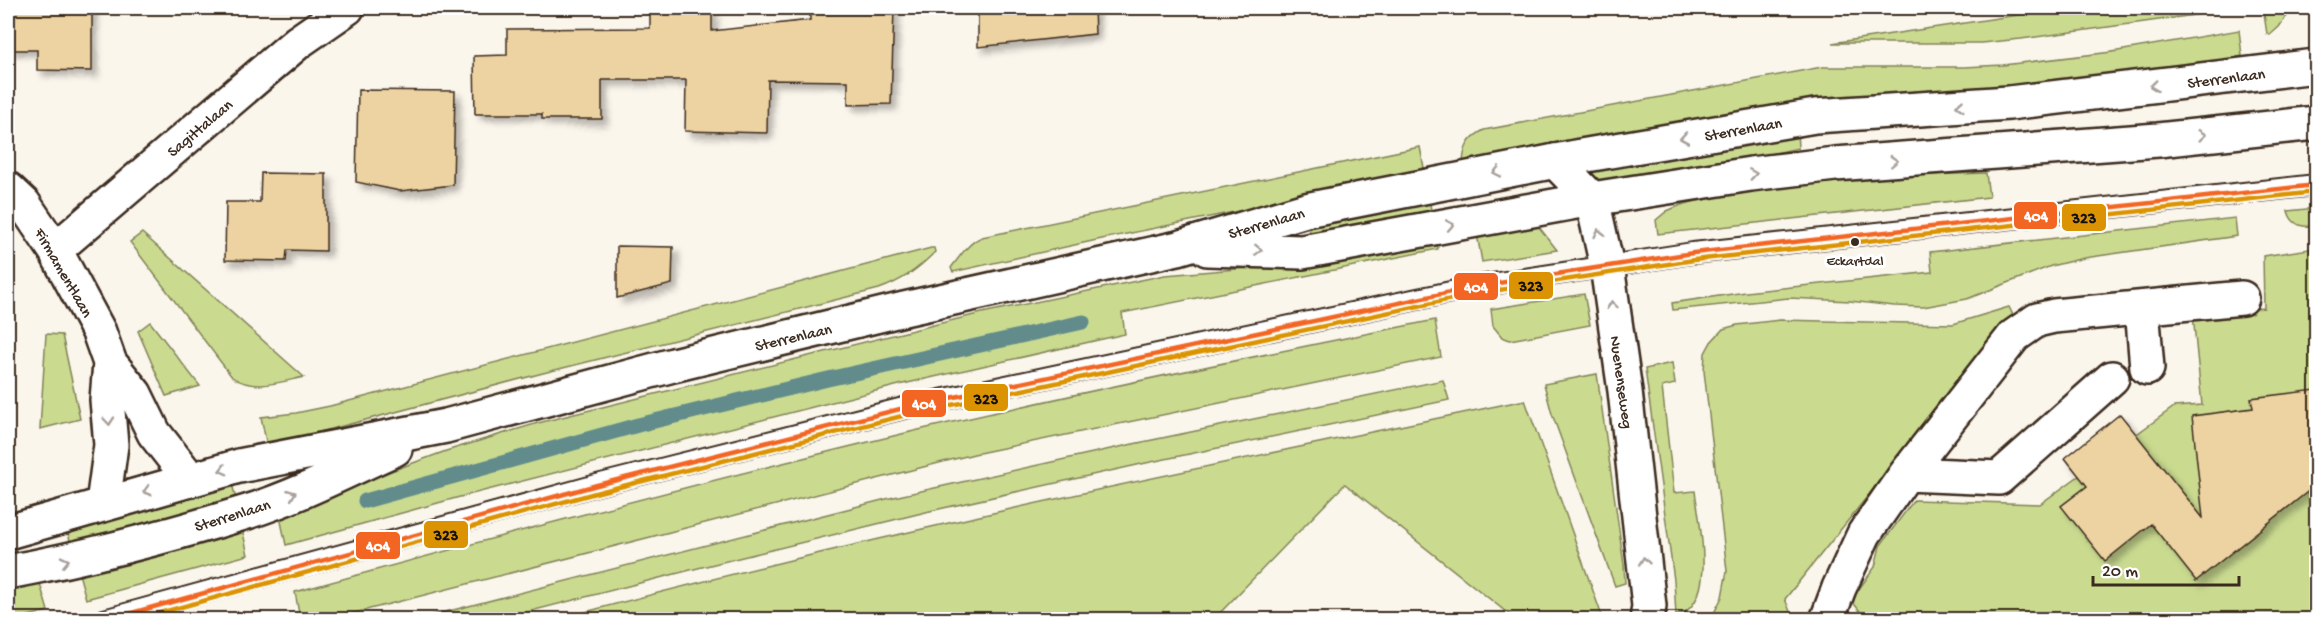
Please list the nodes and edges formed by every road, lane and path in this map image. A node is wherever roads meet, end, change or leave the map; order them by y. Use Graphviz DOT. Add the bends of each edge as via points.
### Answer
graph roads {
  1 [pos="347,8"];
  2 [pos="2316,66"];
  3 [pos="2316,123"];
  4 [pos="1555,161"];
  5 [pos="2316,185"];
  6 [pos="8,189"];
  7 [pos="1592,200"];
  8 [pos="1178,248"];
  9 [pos="55,250"];
  10 [pos="1607,266"];
  11 [pos="2242,298"];
  12 [pos="2142,308"];
  13 [pos="110,363"];
  14 [pos="2147,368"];
  15 [pos="2112,378"];
  16 [pos="446,426"];
  17 [pos="1906,474"];
  18 [pos="190,479"];
  19 [pos="103,504"];
  20 [pos="8,531"];
  21 [pos="8,572"];
  22 [pos="1831,617"];
  23 [pos="104,620"];
  24 [pos="1647,620"];
  1 -- 9 [label="main road, Sagittalaan" via="298,42"];
  2 -- 4 [label="main road, Sterrenlaan, one-way" via="2009,103 1815,116"];
  7 -- 3 [label="main road, Sterrenlaan, one-way" via="1835,164 2060,149"];
  4 -- 7 [label="main road"];
  4 -- 8 [label="main road, Sterrenlaan, one-way" via="1306,210"];
  5 -- 10 [label="lane"];
  6 -- 9 [label="main road, Firmamentlaan" via="24,204"];
  8 -- 7 [label="main road, Sterrenlaan, one-way" via="1302,252"];
  10 -- 7 [label="main road, Nuenenseweg, one-way"];
  8 -- 16 [label="main road, Sterrenlaan" via="673,365"];
  9 -- 13 [label="main road, Firmamentlaan" via="99,332"];
  10 -- 23 [label="lane" via="1468,289 912,406 597,485"];
  24 -- 10 [label="main road, Nuenenseweg, one-way" via="1649,606 1625,391"];
  11 -- 12 [label="main road"];
  12 -- 14 [label="main road"];
  12 -- 17 [label="main road" via="2054,316 2037,320 2014,336"];
  13 -- 18 [label="main road, Firmamentlaan" via="135,394 153,433"];
  13 -- 19 [label="main road, Firmamentlaan, one-way" via="107,400 111,445"];
  15 -- 17 [label="main road" via="1999,478"];
  16 -- 18 [label="main road, Sterrenlaan, one-way"];
  21 -- 16 [label="main road, Sterrenlaan, one-way" via="66,561 248,511"];
  17 -- 22 [label="main road" via="1864,534 1839,588"];
  18 -- 19 [label="main road, Sterrenlaan, one-way"];
  19 -- 20 [label="main road, Sterrenlaan"];
}
